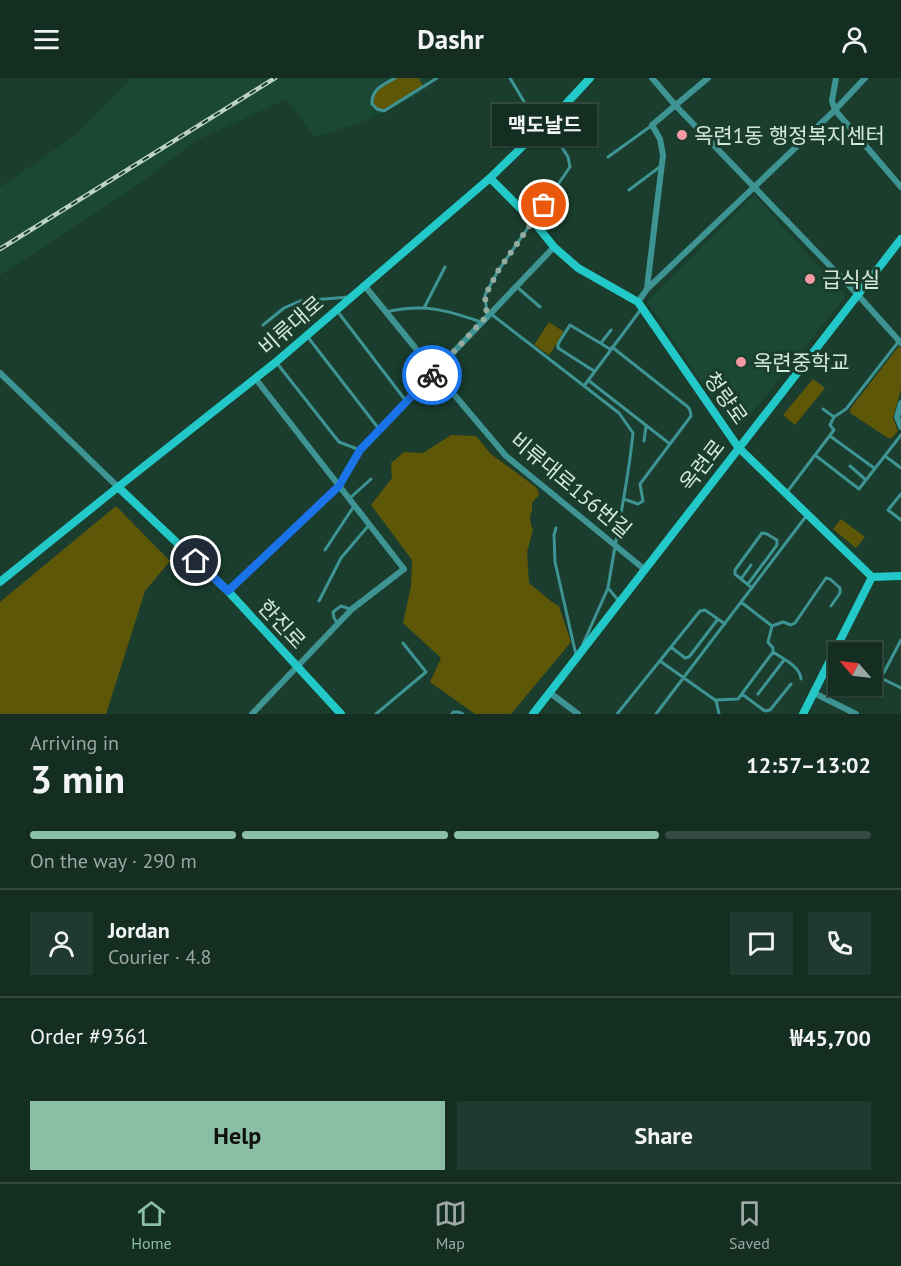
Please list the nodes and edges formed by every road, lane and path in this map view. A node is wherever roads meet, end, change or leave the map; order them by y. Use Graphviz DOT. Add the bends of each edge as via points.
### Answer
graph roads {
  1 [pos="395,78"];
  2 [pos="437,78"];
  3 [pos="510,78"];
  4 [pos="590,78"];
  5 [pos="652,78"];
  6 [pos="708,78"];
  7 [pos="836,78"];
  8 [pos="865,78"];
  9 [pos="676,106"];
  10 [pos="835,110"];
  11 [pos="652,125"];
  12 [pos="543,126"];
  13 [pos="608,157"];
  14 [pos="662,165"];
  15 [pos="490,178"];
  16 [pos="754,187"];
  17 [pos="901,187"];
  18 [pos="629,190"];
  19 [pos="534,222"];
  20 [pos="901,239"];
  21 [pos="554,247"];
  22 [pos="445,267"];
  23 [pos="364,285"];
  24 [pos="516,286"];
  25 [pos="647,289"];
  26 [pos="858,295"];
  27 [pos="350,297"];
  28 [pos="640,305"];
  29 [pos="540,307"];
  30 [pos="424,308"];
  31 [pos="336,310"];
  32 [pos="386,312"];
  33 [pos="488,315"];
  34 [pos="480,322"];
  35 [pos="263,325"];
  36 [pos="611,330"];
  37 [pos="306,336"];
  38 [pos="900,342"];
  39 [pos="601,343"];
  40 [pos="611,348"];
  41 [pos="276,362"];
  42 [pos="594,371"];
  43 [pos="435,372"];
  44 [pos="0,373"];
  45 [pos="255,378"];
  46 [pos="588,380"];
  47 [pos="584,386"];
  48 [pos="406,401"];
  49 [pos="901,403"];
  50 [pos="823,409"];
  51 [pos="834,417"];
  52 [pos="646,426"];
  53 [pos="901,427"];
  54 [pos="380,429"];
  55 [pos="901,435"];
  56 [pos="830,436"];
  57 [pos="644,441"];
  58 [pos="670,444"];
  59 [pos="738,447"];
  60 [pos="360,450"];
  61 [pos="815,455"];
  62 [pos="885,456"];
  63 [pos="850,466"];
  64 [pos="875,468"];
  65 [pos="901,468"];
  66 [pos="371,479"];
  67 [pos="866,480"];
  68 [pos="339,486"];
  69 [pos="117,487"];
  70 [pos="786,493"];
  71 [pos="901,494"];
  72 [pos="624,499"];
  73 [pos="351,503"];
  74 [pos="808,515"];
  75 [pos="901,520"];
  76 [pos="369,524"];
  77 [pos="556,528"];
  78 [pos="614,545"];
  79 [pos="325,550"];
  80 [pos="751,565"];
  81 [pos="644,569"];
  82 [pos="901,576"];
  83 [pos="872,577"];
  84 [pos="741,579"];
  85 [pos="0,582"];
  86 [pos="748,584"];
  87 [pos="608,588"];
  88 [pos="752,588"];
  89 [pos="228,591"];
  90 [pos="319,601"];
  91 [pos="620,601"];
  92 [pos="741,602"];
  93 [pos="831,606"];
  94 [pos="352,609"];
  95 [pos="718,619"];
  96 [pos="338,624"];
  97 [pos="725,624"];
  98 [pos="772,626"];
  99 [pos="901,640"];
  100 [pos="403,643"];
  101 [pos="671,647"];
  102 [pos="773,652"];
  103 [pos="577,656"];
  104 [pos="784,660"];
  105 [pos="660,661"];
  106 [pos="297,666"];
  107 [pos="684,677"];
  108 [pos="801,679"];
  109 [pos="791,684"];
  110 [pos="901,688"];
  111 [pos="549,692"];
  112 [pos="742,693"];
  113 [pos="814,693"];
  114 [pos="758,694"];
  115 [pos="716,700"];
  116 [pos="252,714"];
  117 [pos="340,714"];
  118 [pos="376,714"];
  119 [pos="452,714"];
  120 [pos="463,714"];
  121 [pos="533,714"];
  122 [pos="578,714"];
  123 [pos="617,714"];
  124 [pos="656,714"];
  125 [pos="719,714"];
  126 [pos="803,714"];
  127 [pos="856,714"];
  1 -- 2 [label="lane" via="376,90 372,104 377,109 384,111"];
  3 -- 12 [label="lane"];
  4 -- 12 [label="street, 비류대로"];
  5 -- 9 [label="street"];
  6 -- 9 [label="street"];
  7 -- 10 [label="street" via="832,101"];
  8 -- 10 [label="street"];
  9 -- 11 [label="street"];
  9 -- 16 [label="street"];
  10 -- 16 [label="street"];
  10 -- 17 [label="street"];
  11 -- 13 [label="lane"];
  11 -- 14 [label="street" via="662,146"];
  12 -- 15 [label="street, 비류대로"];
  12 -- 19 [label="lane" via="568,157 570,168"];
  14 -- 18 [label="lane"];
  14 -- 25 [label="street"];
  15 -- 19 [label="street, 청량로"];
  15 -- 23 [label="street, 비류대로"];
  16 -- 25 [label="street"];
  16 -- 26 [label="street"];
  19 -- 21 [label="street, 청량로"];
  19 -- 33 [label="lane" via="485,296"];
  20 -- 26 [label="street, 옥련로"];
  21 -- 24 [label="street"];
  21 -- 28 [label="street, 청량로" via="578,268"];
  22 -- 30 [label="lane"];
  23 -- 27 [label="street, 비류대로"];
  23 -- 32 [label="street, 비류대로156번길"];
  24 -- 29 [label="lane"];
  24 -- 33 [label="street"];
  25 -- 28 [label="street"];
  26 -- 38 [label="street"];
  26 -- 59 [label="street, 옥련로"];
  27 -- 31 [label="street, 비류대로"];
  27 -- 35 [label="lane" via="300,301"];
  28 -- 40 [label="lane"];
  28 -- 59 [label="street, 청량로"];
  30 -- 32 [label="lane"];
  30 -- 34 [label="lane"];
  31 -- 37 [label="street, 비류대로"];
  31 -- 48 [label="lane"];
  32 -- 43 [label="street, 비류대로156번길"];
  33 -- 34 [label="street"];
  33 -- 47 [label="lane"];
  34 -- 43 [label="street"];
  36 -- 39 [label="lane"];
  37 -- 41 [label="street, 비류대로"];
  37 -- 54 [label="lane"];
  38 -- 51 [label="lane" via="846,409"];
  39 -- 40 [label="lane"];
  39 -- 42 [label="lane" via="570,325 558,344 558,348"];
  40 -- 42 [label="lane"];
  40 -- 58 [label="lane" via="690,410 691,416"];
  41 -- 45 [label="street, 비류대로"];
  41 -- 60 [label="lane" via="339,442"];
  42 -- 46 [label="lane"];
  43 -- 48 [label="street"];
  43 -- 78 [label="street, 비류대로156번길" via="506,456"];
  44 -- 69 [label="street"];
  45 -- 68 [label="street"];
  45 -- 69 [label="street, 비류대로"];
  46 -- 47 [label="lane"];
  46 -- 52 [label="lane"];
  47 -- 72 [label="lane" via="619,413 633,433"];
  48 -- 54 [label="street"];
  49 -- 53 [label="street" via="897,417"];
  50 -- 51 [label="lane"];
  51 -- 56 [label="lane"];
  52 -- 57 [label="lane"];
  52 -- 58 [label="lane"];
  54 -- 60 [label="street"];
  55 -- 62 [label="lane"];
  56 -- 61 [label="lane"];
  56 -- 64 [label="lane"];
  58 -- 72 [label="lane" via="640,484 643,501 638,504"];
  59 -- 70 [label="street, 청량로"];
  59 -- 81 [label="street, 옥련로"];
  60 -- 68 [label="street"];
  61 -- 67 [label="lane" via="859,489"];
  61 -- 70 [label="lane"];
  62 -- 64 [label="lane"];
  62 -- 65 [label="lane"];
  63 -- 67 [label="lane"];
  64 -- 67 [label="lane"];
  66 -- 73 [label="lane"];
  68 -- 73 [label="street"];
  68 -- 89 [label="street"];
  69 -- 85 [label="street, 비류대로"];
  69 -- 89 [label="street, 한진로"];
  70 -- 74 [label="street, 청량로"];
  71 -- 75 [label="lane" via="888,510"];
  72 -- 78 [label="lane"];
  73 -- 76 [label="street"];
  73 -- 79 [label="lane"];
  74 -- 83 [label="street, 청량로"];
  74 -- 88 [label="lane"];
  76 -- 90 [label="lane" via="341,558"];
  76 -- 94 [label="street" via="404,569"];
  77 -- 103 [label="lane" via="555,562"];
  78 -- 81 [label="street, 비류대로156번길"];
  78 -- 87 [label="lane"];
  80 -- 84 [label="lane"];
  81 -- 91 [label="street, 옥련로"];
  82 -- 83 [label="street"];
  83 -- 113 [label="street"];
  84 -- 86 [label="lane"];
  84 -- 86 [label="lane" via="735,570 762,533 777,540 777,546"];
  86 -- 88 [label="lane"];
  87 -- 91 [label="lane"];
  87 -- 103 [label="lane"];
  88 -- 92 [label="lane"];
  89 -- 106 [label="street, 한진로"];
  91 -- 103 [label="street, 옥련로"];
  92 -- 97 [label="lane"];
  92 -- 98 [label="lane"];
  93 -- 98 [label="lane" via="840,588 826,578 795,623"];
  94 -- 96 [label="street"];
  94 -- 96 [label="lane" via="340,606 333,612"];
  95 -- 97 [label="lane"];
  95 -- 101 [label="lane" via="700,611"];
  95 -- 101 [label="lane" via="689,657"];
  96 -- 106 [label="street"];
  97 -- 107 [label="lane"];
  98 -- 102 [label="lane" via="768,642"];
  99 -- 110 [label="lane" via="881,678"];
  100 -- 118 [label="lane" via="426,672"];
  101 -- 105 [label="lane"];
  102 -- 104 [label="lane"];
  102 -- 112 [label="lane"];
  103 -- 111 [label="street, 옥련로"];
  104 -- 108 [label="lane" via="798,669"];
  104 -- 114 [label="lane"];
  105 -- 107 [label="lane"];
  105 -- 123 [label="lane"];
  106 -- 116 [label="street"];
  106 -- 117 [label="street, 한진로"];
  107 -- 115 [label="lane"];
  107 -- 124 [label="lane"];
  109 -- 112 [label="lane" via="765,711"];
  111 -- 121 [label="street, 옥련로"];
  111 -- 122 [label="street"];
  112 -- 115 [label="lane" via="738,699"];
  113 -- 126 [label="street"];
  113 -- 127 [label="street"];
  115 -- 125 [label="lane"];
  119 -- 120 [label="lane"];
}
